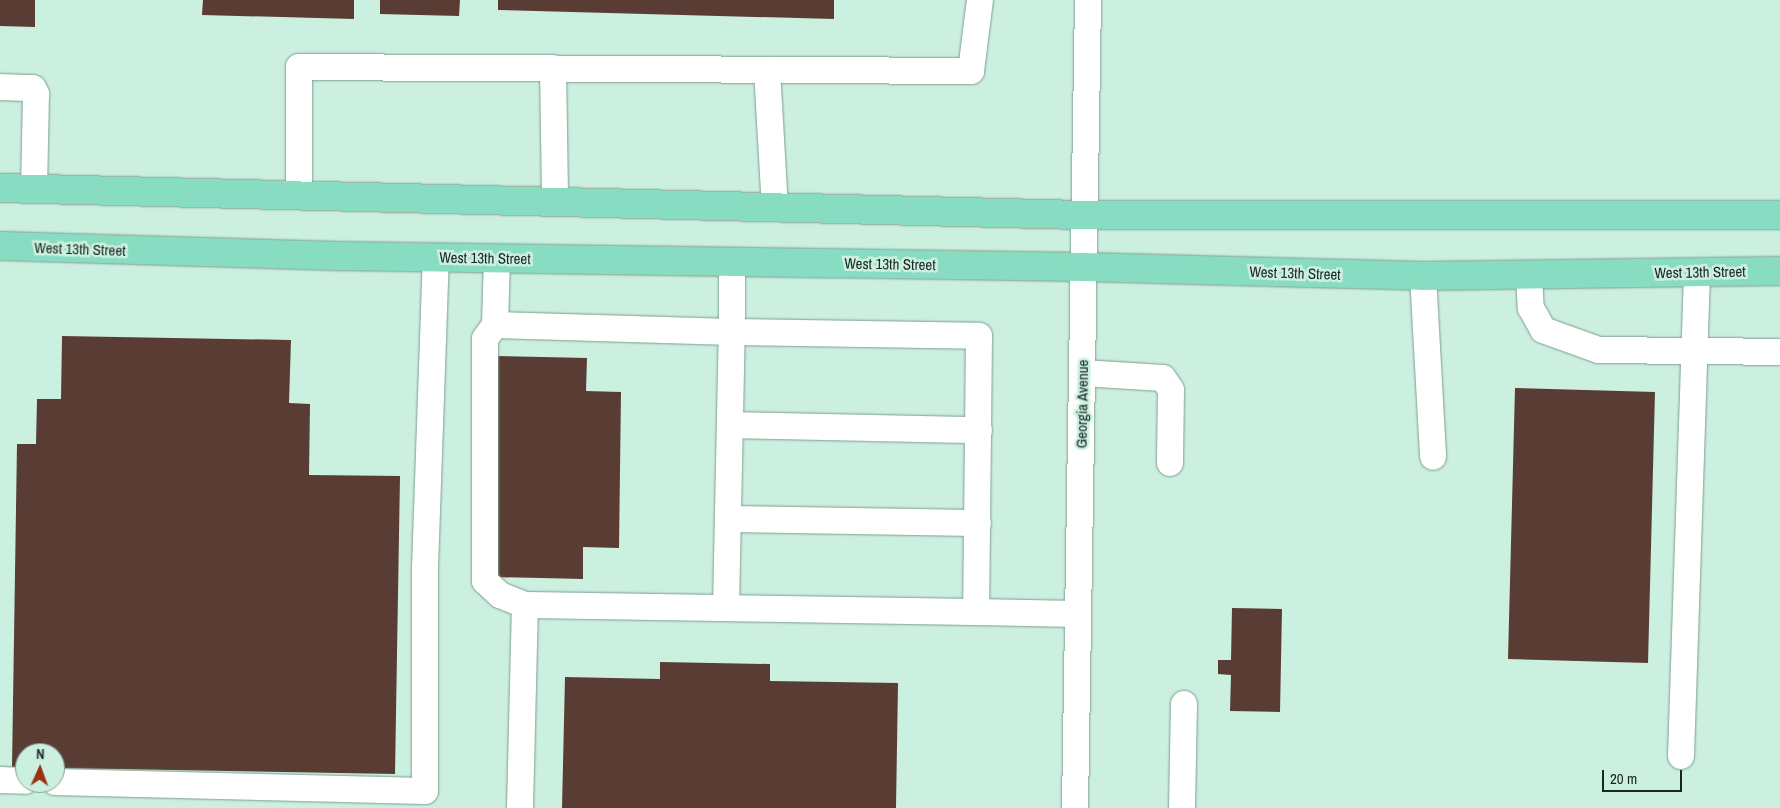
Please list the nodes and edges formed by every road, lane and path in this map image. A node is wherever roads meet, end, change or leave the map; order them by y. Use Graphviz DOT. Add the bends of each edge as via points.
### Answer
graph roads {
  1 [pos="980,0"];
  2 [pos="1088,0"];
  3 [pos="553,68"];
  4 [pos="767,70"];
  5 [pos="0,87"];
  6 [pos="0,188"];
  7 [pos="34,188"];
  8 [pos="299,195"];
  9 [pos="555,202"];
  10 [pos="775,208"];
  11 [pos="1085,215"];
  12 [pos="1780,215"];
  13 [pos="0,246"];
  14 [pos="436,257"];
  15 [pos="497,258"];
  16 [pos="732,261"];
  17 [pos="1084,267"];
  18 [pos="1780,271"];
  19 [pos="1697,272"];
  20 [pos="1529,275"];
  21 [pos="1423,276"];
  22 [pos="495,325"];
  23 [pos="732,332"];
  24 [pos="1694,351"];
  25 [pos="1780,352"];
  26 [pos="1082,373"];
  27 [pos="730,426"];
  28 [pos="978,430"];
  29 [pos="1433,457"];
  30 [pos="1170,464"];
  31 [pos="728,519"];
  32 [pos="978,523"];
  33 [pos="525,605"];
  34 [pos="726,608"];
  35 [pos="976,612"];
  36 [pos="1078,614"];
  37 [pos="1184,704"];
  38 [pos="1681,756"];
  39 [pos="0,780"];
  40 [pos="15,781"];
  41 [pos="65,782"];
  42 [pos="520,808"];
  43 [pos="1075,808"];
  44 [pos="1182,808"];
  1 -- 4 [label="street" via="971,71"];
  2 -- 11 [label="street, Georgia Avenue"];
  3 -- 4 [label="street"];
  3 -- 8 [label="street" via="299,67"];
  3 -- 9 [label="street"];
  4 -- 10 [label="street"];
  5 -- 7 [label="street" via="33,88 36,94"];
  6 -- 7 [label="main road"];
  7 -- 8 [label="main road"];
  8 -- 9 [label="main road"];
  9 -- 10 [label="main road"];
  10 -- 11 [label="main road"];
  11 -- 12 [label="main road"];
  11 -- 17 [label="street, Georgia Avenue"];
  13 -- 14 [label="main road, West 13th Street"];
  14 -- 15 [label="main road, West 13th Street"];
  14 -- 41 [label="street" via="425,568 426,791"];
  15 -- 16 [label="main road, West 13th Street"];
  15 -- 22 [label="street"];
  16 -- 17 [label="main road, West 13th Street"];
  16 -- 23 [label="street"];
  17 -- 21 [label="main road, West 13th Street"];
  17 -- 26 [label="street, Georgia Avenue"];
  18 -- 19 [label="main road, West 13th Street"];
  19 -- 20 [label="main road, West 13th Street"];
  19 -- 24 [label="street"];
  20 -- 21 [label="main road, West 13th Street"];
  20 -- 24 [label="street" via="1531,308 1543,330 1599,350"];
  21 -- 29 [label="street"];
  22 -- 23 [label="street"];
  22 -- 33 [label="street" via="485,339 484,581 500,595"];
  23 -- 27 [label="street"];
  23 -- 28 [label="street" via="980,336"];
  24 -- 25 [label="street"];
  24 -- 38 [label="street"];
  26 -- 30 [label="street" via="1163,378 1171,390"];
  26 -- 36 [label="street, Georgia Avenue"];
  27 -- 28 [label="street"];
  27 -- 31 [label="street"];
  28 -- 32 [label="street"];
  31 -- 32 [label="street"];
  31 -- 34 [label="street"];
  32 -- 35 [label="street"];
  33 -- 34 [label="street"];
  33 -- 42 [label="street"];
  34 -- 35 [label="street"];
  35 -- 36 [label="street"];
  36 -- 43 [label="street, Georgia Avenue"];
  37 -- 44 [label="street"];
  39 -- 40 [label="street"];
}
